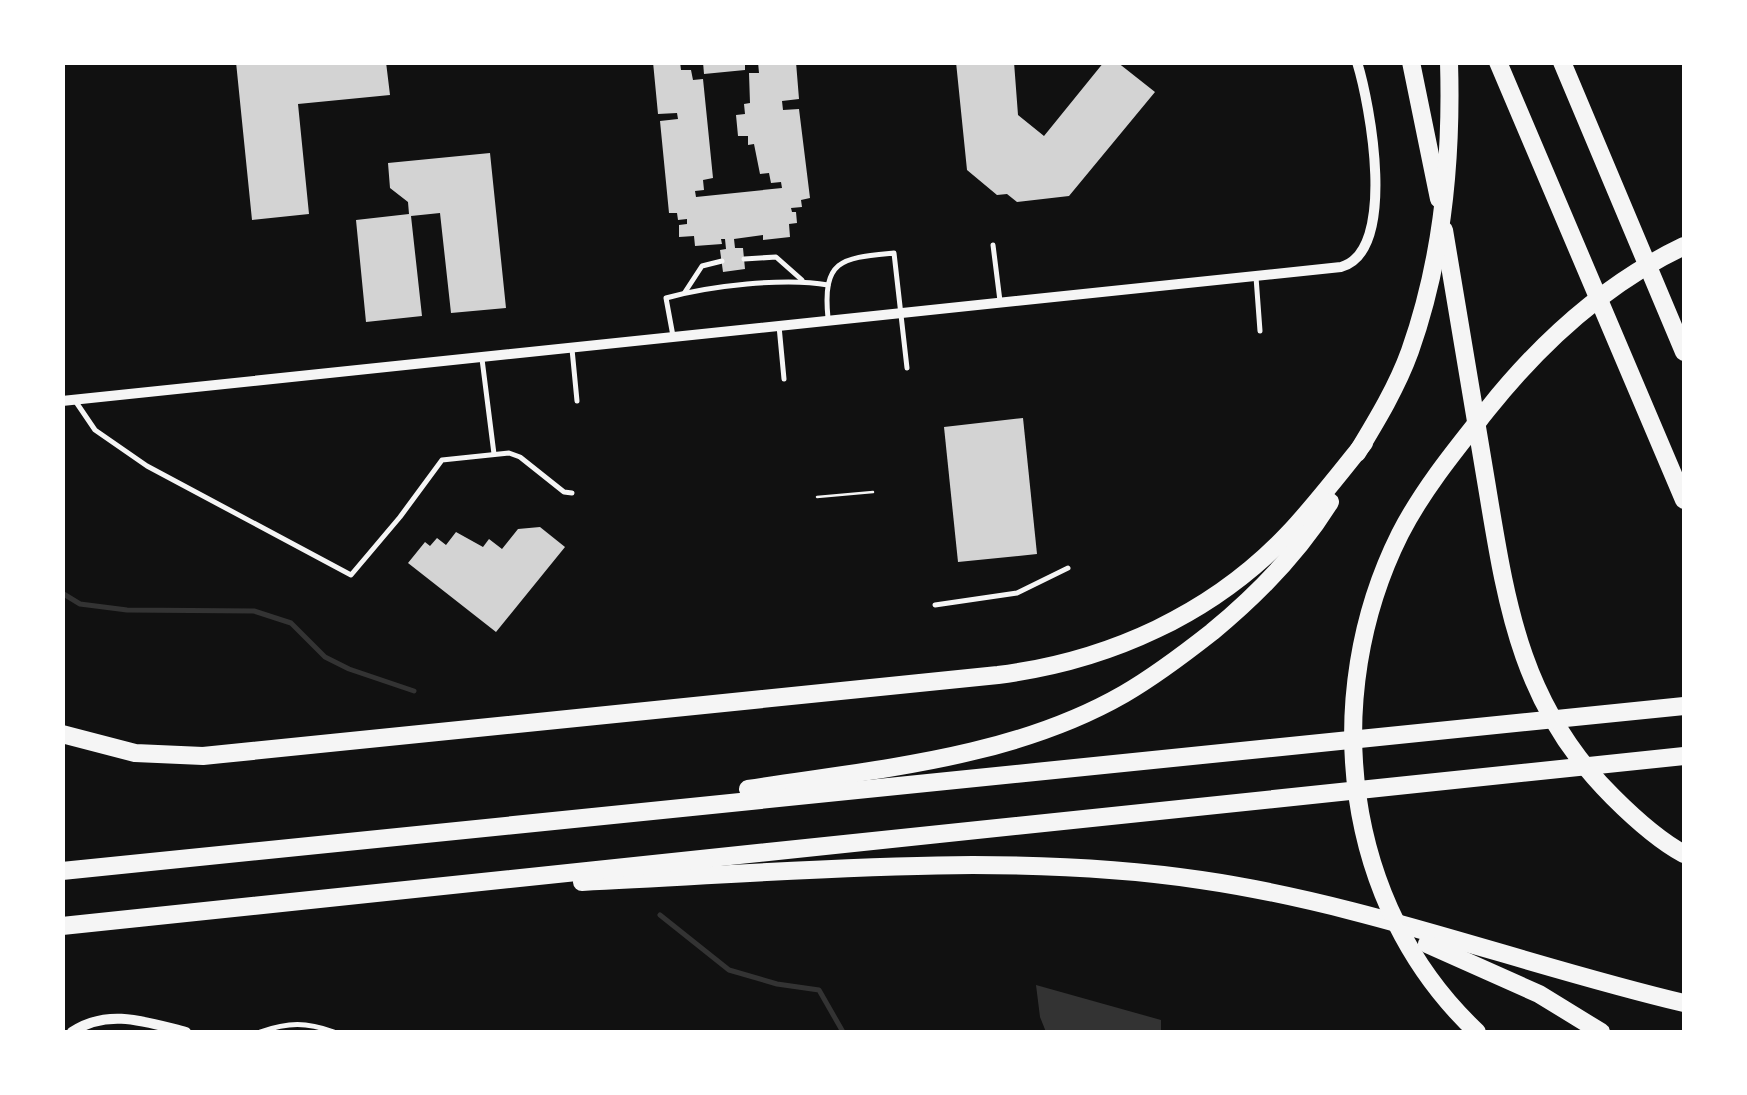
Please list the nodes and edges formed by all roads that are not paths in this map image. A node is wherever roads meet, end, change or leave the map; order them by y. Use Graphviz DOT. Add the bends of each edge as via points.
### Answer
graph roads {
  1 [pos="1356,62"];
  2 [pos="1411,62"];
  3 [pos="1449,62"];
  4 [pos="1498,62"];
  5 [pos="1562,62"];
  6 [pos="993,245"];
  7 [pos="1684,246"];
  8 [pos="744,259"];
  9 [pos="722,261"];
  10 [pos="1256,277"];
  11 [pos="802,280"];
  12 [pos="828,285"];
  13 [pos="686,292"];
  14 [pos="1000,303"];
  15 [pos="900,313"];
  16 [pos="828,321"];
  17 [pos="779,326"];
  18 [pos="1260,330"];
  19 [pos="674,338"];
  20 [pos="572,349"];
  21 [pos="1684,352"];
  22 [pos="482,358"];
  23 [pos="907,368"];
  24 [pos="784,379"];
  25 [pos="68,400"];
  26 [pos="577,401"];
  27 [pos="1364,443"];
  28 [pos="494,454"];
  29 [pos="572,493"];
  30 [pos="1684,500"];
  31 [pos="1068,568"];
  32 [pos="935,606"];
  33 [pos="1684,706"];
  34 [pos="62,734"];
  35 [pos="1684,756"];
  36 [pos="560,820"];
  37 [pos="1684,854"];
  38 [pos="62,871"];
  39 [pos="402,890"];
  40 [pos="1314,902"];
  41 [pos="62,926"];
  42 [pos="1684,1003"];
  43 [pos="72,1032"];
  44 [pos="186,1032"];
  45 [pos="260,1032"];
  46 [pos="334,1032"];
  47 [pos="1477,1032"];
  48 [pos="1601,1032"];
  1 -- 10 [label="street" via="1373,137 1374,199 1363,252 1350,265"];
  2 -- 37 [label="highway" via="1519,648 1538,694 1590,774"];
  3 -- 27 [label="highway" via="1450,150 1424,304 1410,352"];
  4 -- 30 [label="highway"];
  5 -- 21 [label="highway"];
  6 -- 14 [label="lane"];
  7 -- 47 [label="highway" via="1578,314 1508,384 1400,533 1364,636 1352,720 1364,839 1392,914 1437,988"];
  8 -- 11 [label="lane" via="780,258"];
  9 -- 13 [label="lane" via="702,266"];
  10 -- 14 [label="street"];
  10 -- 18 [label="lane"];
  11 -- 12 [label="lane"];
  11 -- 13 [label="lane"];
  12 -- 15 [label="lane" via="847,258 894,254"];
  12 -- 16 [label="lane"];
  13 -- 19 [label="lane" via="666,298"];
  14 -- 15 [label="street"];
  15 -- 16 [label="street"];
  15 -- 23 [label="lane"];
  16 -- 17 [label="street"];
  17 -- 19 [label="street"];
  17 -- 24 [label="lane"];
  19 -- 20 [label="street"];
  20 -- 22 [label="street"];
  20 -- 26 [label="lane"];
  22 -- 25 [label="street"];
  22 -- 28 [label="lane"];
  25 -- 28 [label="lane" via="95,430 147,466 351,575 442,460"];
  27 -- 34 [label="highway" via="1288,534 1224,590 1152,632 1075,662 204,756 135,753"];
  27 -- 36 [label="highway" via="1296,548 1238,611 1158,672 1084,714 931,760"];
  28 -- 29 [label="lane" via="520,456"];
  31 -- 32 [label="lane" via="1017,592"];
  33 -- 36 [label="highway"];
  35 -- 39 [label="highway"];
  36 -- 38 [label="highway"];
  39 -- 40 [label="highway" via="1022,866 1200,880"];
  39 -- 41 [label="highway"];
  40 -- 42 [label="highway"];
  40 -- 48 [label="highway" via="1474,962"];
  43 -- 44 [label="street" via="120,1018"];
  45 -- 46 [label="lane" via="306,1022"];
}
